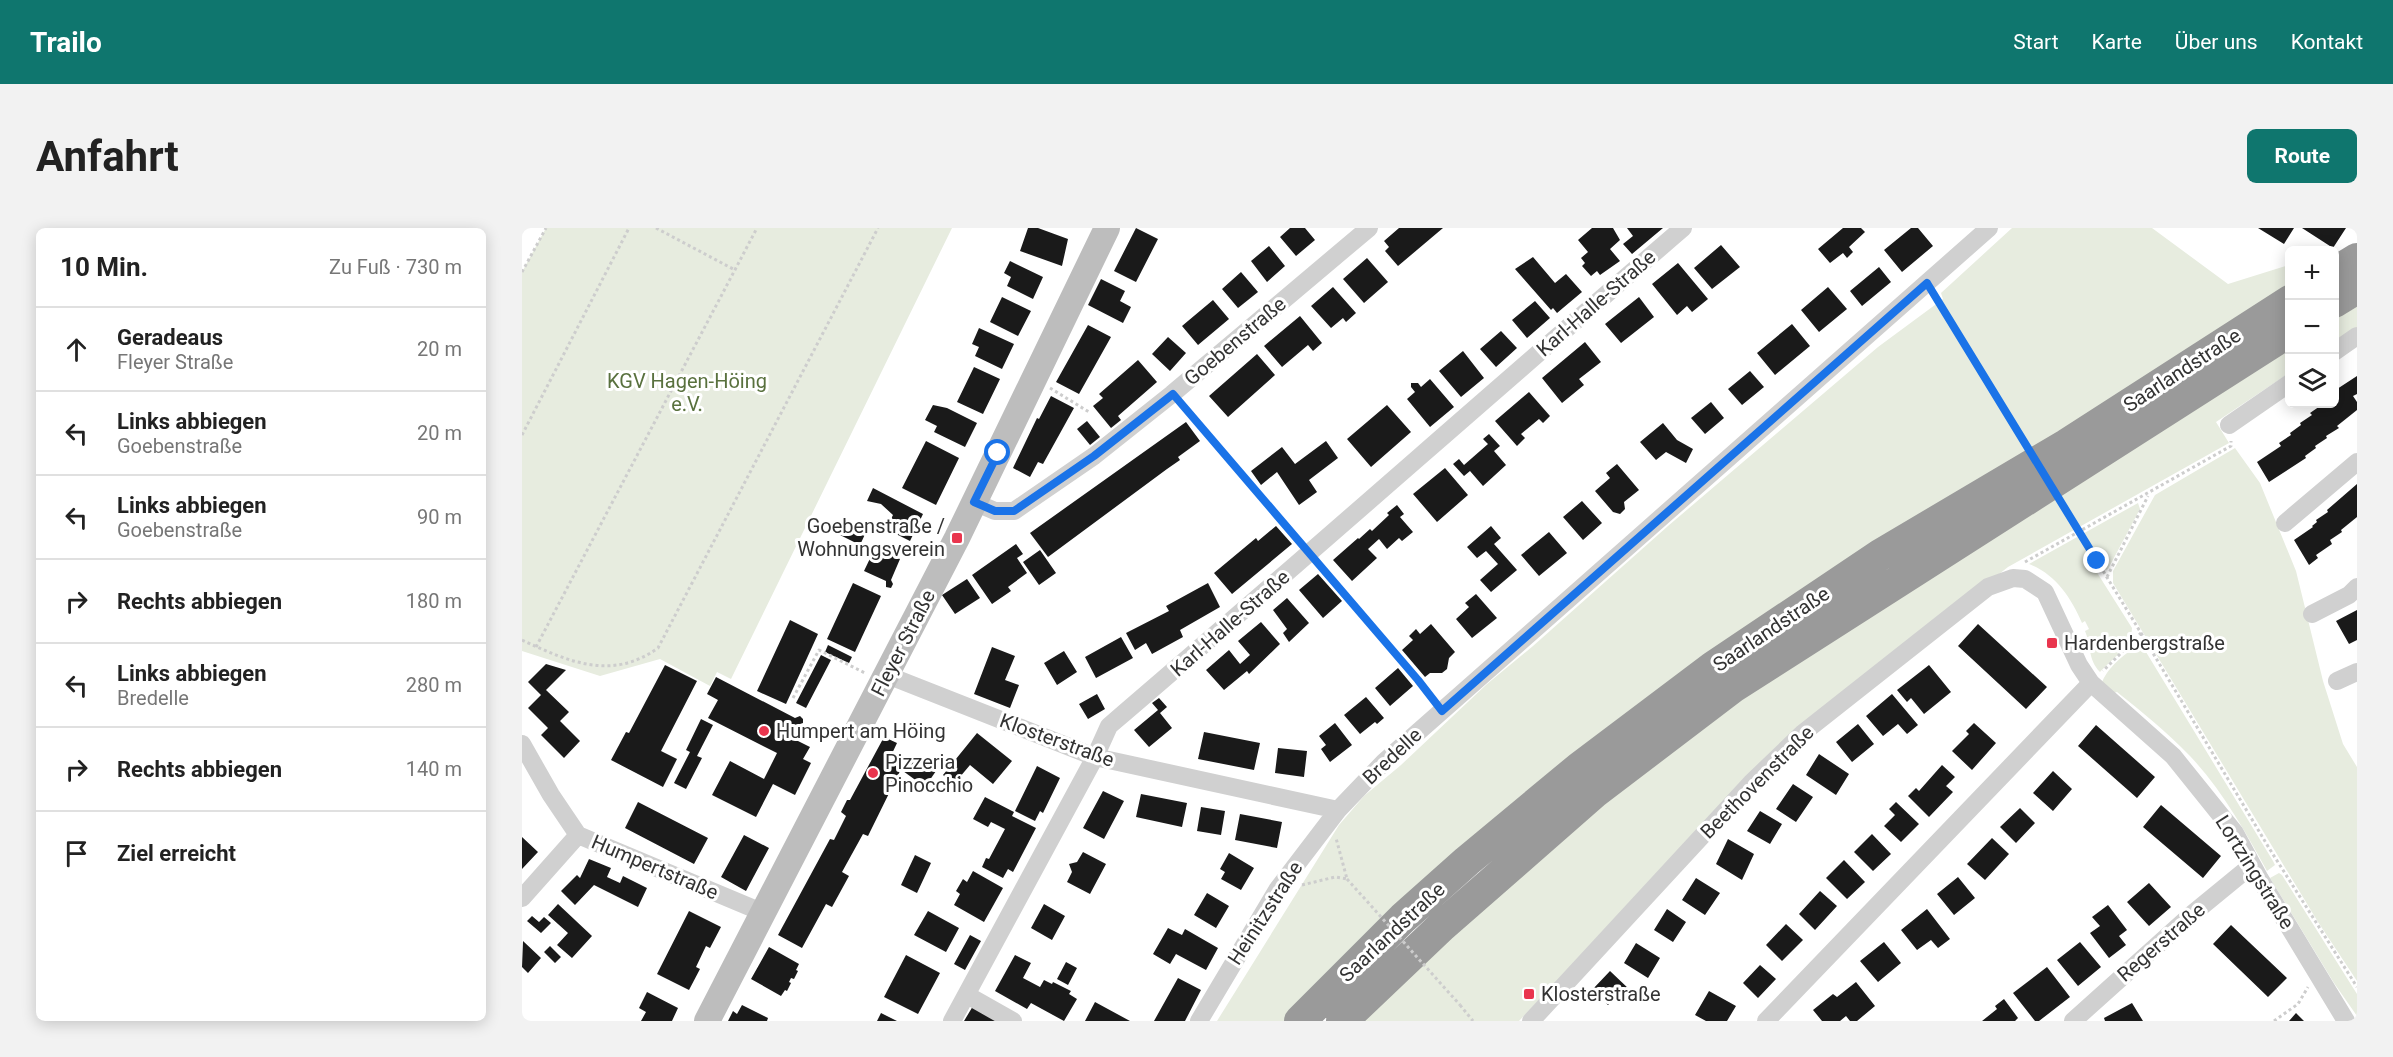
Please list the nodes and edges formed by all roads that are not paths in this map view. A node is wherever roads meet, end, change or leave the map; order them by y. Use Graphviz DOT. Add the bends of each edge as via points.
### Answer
graph roads {
  1 [pos="1107,228"];
  2 [pos="1369,228"];
  3 [pos="1683,228"];
  4 [pos="1989,228"];
  5 [pos="2357,259"];
  6 [pos="2339,270"];
  7 [pos="2357,288"];
  8 [pos="2337,300"];
  9 [pos="2285,304"];
  10 [pos="2285,334"];
  11 [pos="2357,336"];
  12 [pos="2339,349"];
  13 [pos="2285,386"];
  14 [pos="2229,425"];
  15 [pos="2357,462"];
  16 [pos="974,502"];
  17 [pos="2285,523"];
  18 [pos="2013,578"];
  19 [pos="2357,587"];
  20 [pos="2312,614"];
  21 [pos="2357,672"];
  22 [pos="885,678"];
  23 [pos="2337,681"];
  24 [pos="2091,683"];
  25 [pos="522,744"];
  26 [pos="1095,757"];
  27 [pos="1334,814"];
  28 [pos="578,835"];
  29 [pos="2252,865"];
  30 [pos="522,898"];
  31 [pos="764,913"];
  32 [pos="967,995"];
  33 [pos="707,1021"];
  34 [pos="952,1021"];
  35 [pos="1013,1021"];
  36 [pos="1199,1021"];
  37 [pos="1300,1021"];
  38 [pos="1342,1021"];
  39 [pos="1531,1021"];
  40 [pos="1766,1021"];
  41 [pos="2073,1021"];
  42 [pos="2346,1021"];
  1 -- 16 [label="street, Fleyer Straße"];
  2 -- 16 [label="street, Goebenstraße" via="1094,456 1014,511 995,511"];
  3 -- 26 [label="street, Karl-Halle-Straße" via="1109,726"];
  4 -- 27 [label="street, Bredelle" via="1384,762"];
  5 -- 6 [label="highway"];
  7 -- 8 [label="highway"];
  9 -- 37 [label="highway, Saarlandstraße" via="2066,445 1881,555 1713,667 1579,768 1467,861"];
  10 -- 38 [label="highway, Saarlandstraße" via="1733,687 1595,792 1442,926"];
  11 -- 12 [label="street"];
  13 -- 14 [label="street"];
  15 -- 17 [label="street"];
  16 -- 22 [label="street, Fleyer Straße"];
  18 -- 24 [label="street, Lortzingstraße" via="2025,579 2045,592"];
  18 -- 39 [label="street, Beethovenstraße" via="1988,587 1803,733 1751,783"];
  19 -- 20 [label="street"];
  21 -- 23 [label="street"];
  22 -- 26 [label="street, Klosterstraße"];
  22 -- 31 [label="street, Fleyer Straße"];
  24 -- 29 [label="street, Lortzingstraße" via="2173,756 2235,833"];
  24 -- 40 [label="street"];
  25 -- 28 [label="street, Humpertstraße"];
  26 -- 27 [label="street, Klosterstraße"];
  26 -- 32 [label="street, Karl-Halle-Straße"];
  27 -- 36 [label="street, Heinitzstraße" via="1277,890"];
  28 -- 30 [label="street"];
  28 -- 31 [label="street, Humpertstraße"];
  29 -- 41 [label="street, Regerstraße"];
  29 -- 42 [label="street, Lortzingstraße"];
  31 -- 33 [label="street, Fleyer Straße"];
  32 -- 34 [label="street, Karl-Halle-Straße"];
  32 -- 35 [label="street"];
}
